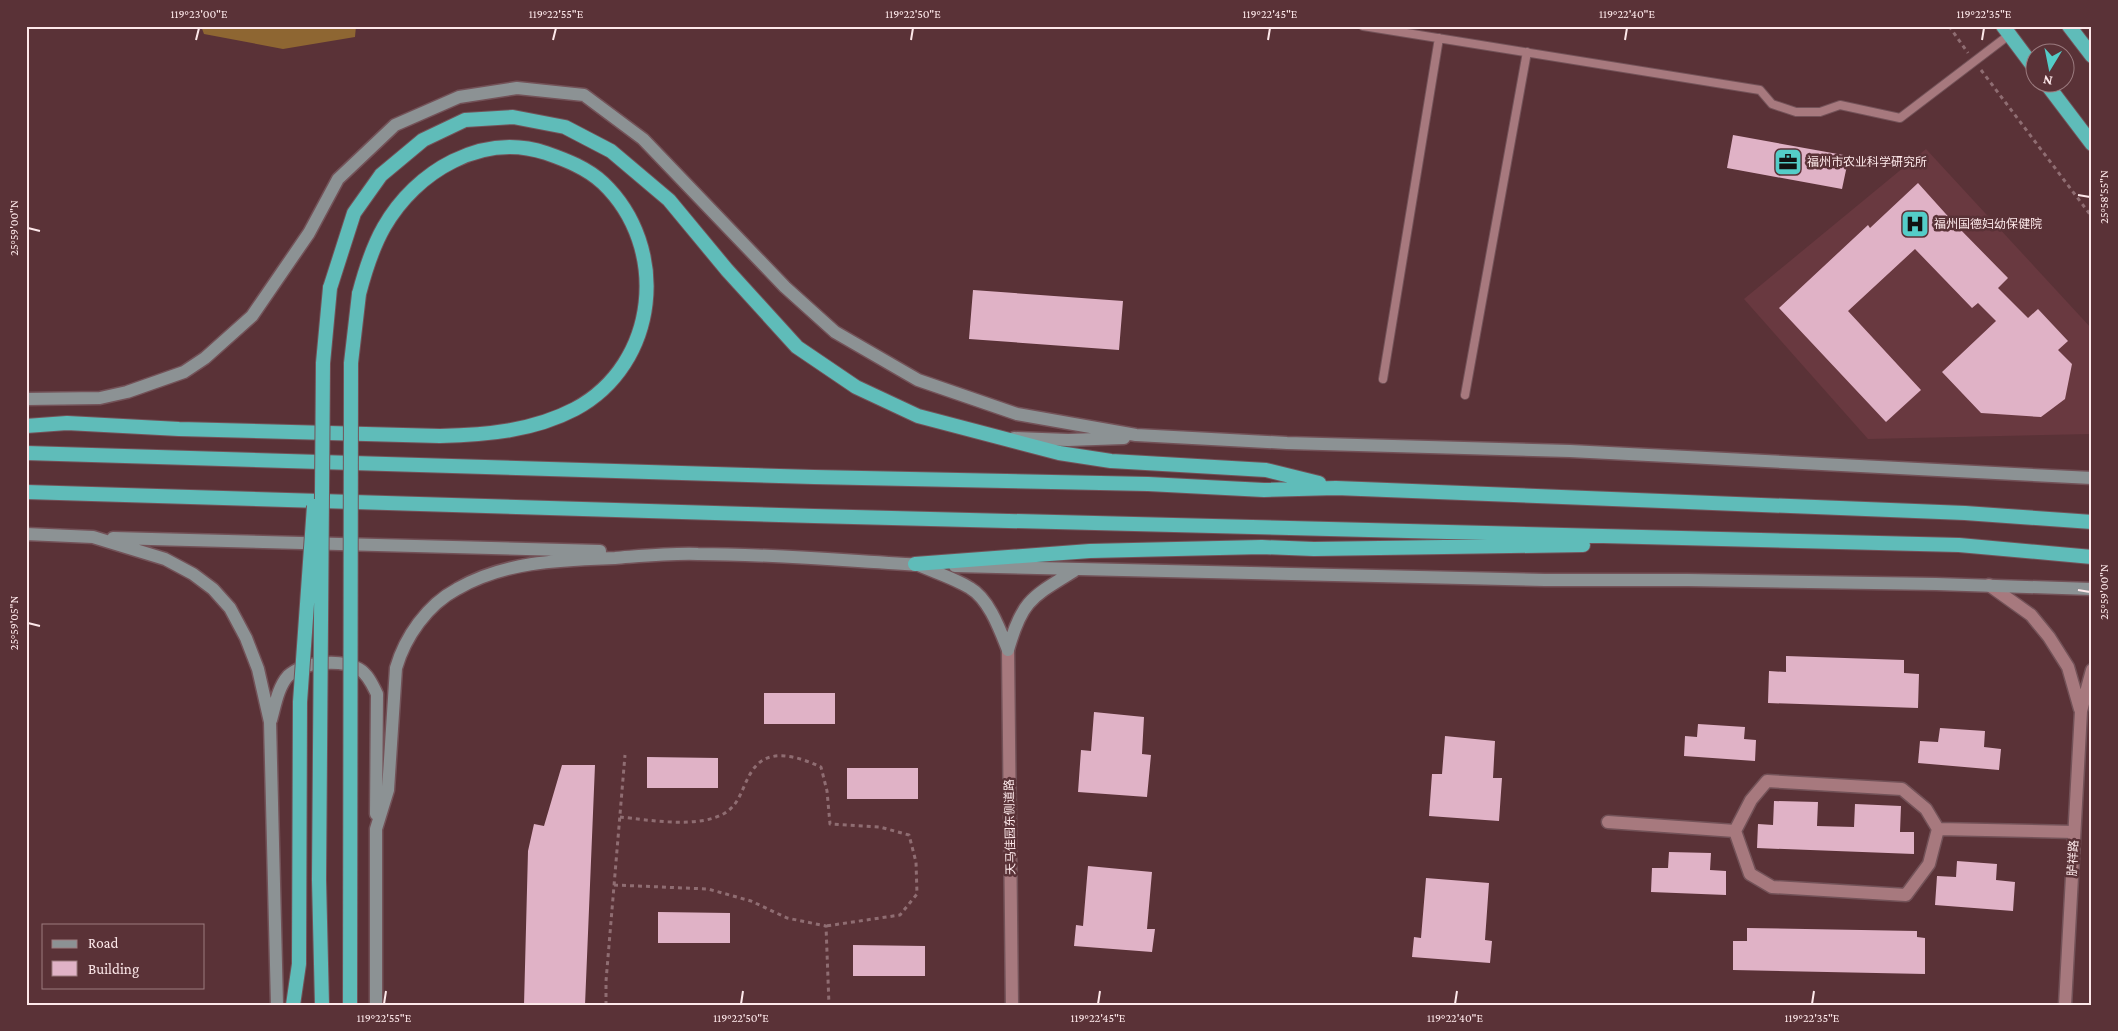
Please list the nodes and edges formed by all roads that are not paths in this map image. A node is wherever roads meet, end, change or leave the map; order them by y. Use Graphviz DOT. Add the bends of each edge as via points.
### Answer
graph roads {
  1 [pos="1363,26"];
  2 [pos="2069,26"];
  3 [pos="2006,31"];
  4 [pos="1439,38"];
  5 [pos="1527,52"];
  6 [pos="2092,56"];
  7 [pos="2026,57"];
  8 [pos="2053,92"];
  9 [pos="2092,144"];
  10 [pos="323,363"];
  11 [pos="1383,378"];
  12 [pos="1465,395"];
  13 [pos="26,399"];
  14 [pos="26,421"];
  15 [pos="67,423"];
  16 [pos="26,426"];
  17 [pos="996,437"];
  18 [pos="1174,437"];
  19 [pos="26,453"];
  20 [pos="2092,478"];
  21 [pos="1336,488"];
  22 [pos="26,492"];
  23 [pos="2092,522"];
  24 [pos="26,534"];
  25 [pos="93,537"];
  26 [pos="1808,542"];
  27 [pos="697,554"];
  28 [pos="2092,558"];
  29 [pos="916,564"];
  30 [pos="1074,570"];
  31 [pos="1989,585"];
  32 [pos="2092,589"];
  33 [pos="1008,650"];
  34 [pos="2092,670"];
  35 [pos="2081,711"];
  36 [pos="270,722"];
  37 [pos="1608,822"];
  38 [pos="376,829"];
  39 [pos="1938,830"];
  40 [pos="1735,832"];
  41 [pos="2074,832"];
  42 [pos="275,976"];
  43 [pos="267,1005"];
  44 [pos="276,1005"];
  45 [pos="293,1005"];
  46 [pos="322,1005"];
  47 [pos="350,1005"];
  48 [pos="376,1005"];
  49 [pos="1012,1005"];
  50 [pos="2065,1005"];
  1 -- 4 [label="lane"];
  2 -- 6 [label="highway"];
  3 -- 5 [label="lane" via="1974,61 1900,118 1840,105 1820,112 1796,112 1772,104 1760,90"];
  3 -- 7 [label="highway"];
  4 -- 5 [label="lane"];
  4 -- 11 [label="lane"];
  5 -- 12 [label="lane"];
  8 -- 9 [label="highway"];
  10 -- 17 [label="highway, bridge" via="330,288 354,213 381,175 423,140 465,120 513,117 565,127 612,151 669,200 797,347 856,387 918,416"];
  10 -- 45 [label="highway, bridge" via="300,702 300,964"];
  10 -- 46 [label="highway, bridge" via="319,870"];
  13 -- 18 [label="main road" via="100,398 136,390 184,372 205,358 252,316 309,233 338,179 395,125 459,97 517,88 584,95 643,139 785,287 835,332 918,380 1017,414 1136,435"];
  14 -- 15 [label="main road"];
  15 -- 16 [label="highway"];
  15 -- 47 [label="highway, bridge" via="179,429 440,436 481,435 540,424 577,408 598,392 615,375 642,328 647,276 643,254 629,217 602,182 582,167 523,148 497,148 472,152 443,166 420,183 402,202 373,249 359,294 351,363"];
  17 -- 18 [label="main road" via="1068,440"];
  17 -- 21 [label="highway" via="1111,461 1266,470"];
  18 -- 20 [label="main road" via="1570,451"];
  19 -- 21 [label="highway" via="1148,484 1264,490"];
  21 -- 23 [label="highway" via="1965,513"];
  22 -- 26 [label="highway"];
  24 -- 25 [label="main road"];
  25 -- 27 [label="main road"];
  25 -- 36 [label="main road" via="165,559 212,589 230,608 246,638 258,669"];
  26 -- 28 [label="highway" via="1959,546"];
  26 -- 29 [label="highway" via="1090,551"];
  27 -- 29 [label="main road"];
  27 -- 38 [label="main road" via="552,561 519,566 455,589 442,599 413,630 396,668 388,790"];
  29 -- 30 [label="main road"];
  29 -- 33 [label="main road" via="971,588 986,604"];
  30 -- 31 [label="main road"];
  30 -- 33 [label="main road" via="1038,592 1025,606"];
  31 -- 32 [label="main road"];
  31 -- 35 [label="street" via="2031,616 2049,637 2068,667"];
  33 -- 49 [label="street, 天马佳园东侧道路"];
  34 -- 35 [label="street"];
  35 -- 41 [label="street, 胪祥路"];
  36 -- 38 [label="main road" via="288,677 299,670 311,665 338,663 360,670 373,684 377,694"];
  36 -- 42 [label="main road"];
  37 -- 40 [label="street"];
  38 -- 48 [label="main road"];
  39 -- 40 [label="street" via="1926,809 1902,789 1767,781 1751,800"];
  39 -- 40 [label="street" via="1929,864 1906,895 1772,888 1750,874"];
  39 -- 41 [label="street"];
  41 -- 50 [label="street, 胪祥路"];
  42 -- 43 [label="main road"];
  42 -- 44 [label="main road"];
}
